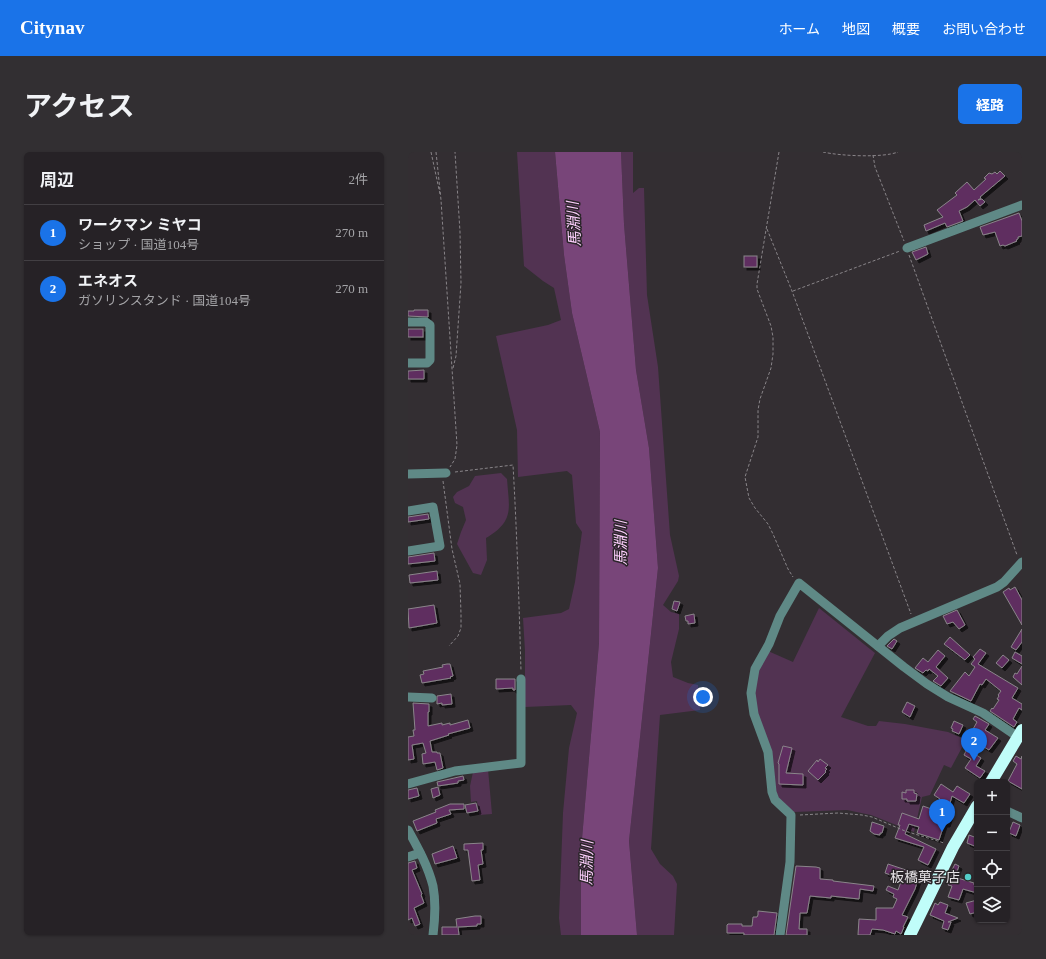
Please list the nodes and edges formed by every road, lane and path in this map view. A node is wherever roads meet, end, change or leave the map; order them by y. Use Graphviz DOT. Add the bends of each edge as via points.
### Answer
graph roads {
  1 [pos="431,152"];
  2 [pos="436,152"];
  3 [pos="455,152"];
  4 [pos="779,152"];
  5 [pos="823,152"];
  6 [pos="898,152"];
  7 [pos="873,155"];
  8 [pos="441,200"];
  9 [pos="1022,206"];
  10 [pos="766,228"];
  11 [pos="907,248"];
  12 [pos="792,291"];
  13 [pos="408,322"];
  14 [pos="408,363"];
  15 [pos="452,370"];
  16 [pos="446,473"];
  17 [pos="408,474"];
  18 [pos="408,511"];
  19 [pos="408,551"];
  20 [pos="1021,563"];
  21 [pos="799,583"];
  22 [pos="914,622"];
  23 [pos="449,646"];
  24 [pos="878,646"];
  25 [pos="521,679"];
  26 [pos="408,697"];
  27 [pos="432,698"];
  28 [pos="1020,734"];
  29 [pos="993,779"];
  30 [pos="408,784"];
  31 [pos="974,811"];
  32 [pos="1010,812"];
  33 [pos="792,815"];
  34 [pos="1022,818"];
  35 [pos="408,830"];
  36 [pos="954,847"];
  37 [pos="420,852"];
  38 [pos="408,857"];
  39 [pos="433,935"];
  40 [pos="780,935"];
  41 [pos="910,935"];
  1 -- 8 [label="path"];
  2 -- 8 [label="path"];
  3 -- 15 [label="path" via="461,283 456,356"];
  4 -- 10 [label="path"];
  5 -- 7 [label="path" via="835,155"];
  6 -- 7 [label="path"];
  7 -- 11 [label="path" via="875,167"];
  8 -- 15 [label="path"];
  9 -- 11 [label="street"];
  10 -- 12 [label="path"];
  10 -- 21 [label="path" via="757,289 771,326 773,354 758,410 758,438 745,478 754,508 768,524 788,570"];
  11 -- 12 [label="path"];
  11 -- 20 [label="path"];
  12 -- 22 [label="path"];
  13 -- 14 [label="street" via="426,322 430,325 430,360 427,363"];
  15 -- 16 [label="path" via="457,445 455,459"];
  16 -- 17 [label="street"];
  16 -- 23 [label="path" via="443,484 452,549 460,584 461,614 461,628"];
  16 -- 25 [label="path" via="513,465"];
  18 -- 19 [label="street" via="433,507 440,546"];
  20 -- 22 [label="street" via="997,587"];
  21 -- 24 [label="street"];
  21 -- 33 [label="street" via="755,669 751,692 754,714 768,752 772,792 775,800"];
  22 -- 24 [label="street" via="888,636"];
  24 -- 28 [label="street" via="927,684"];
  25 -- 30 [label="street" via="521,763 455,771"];
  26 -- 27 [label="street"];
  28 -- 29 [label="highway"];
  31 -- 36 [label="highway"];
  32 -- 34 [label="street"];
  33 -- 36 [label="path" via="838,813 867,816"];
  33 -- 40 [label="street" via="790,862"];
  35 -- 37 [label="street"];
  36 -- 41 [label="highway"];
  37 -- 38 [label="street"];
  37 -- 39 [label="street" via="433,886"];
}
